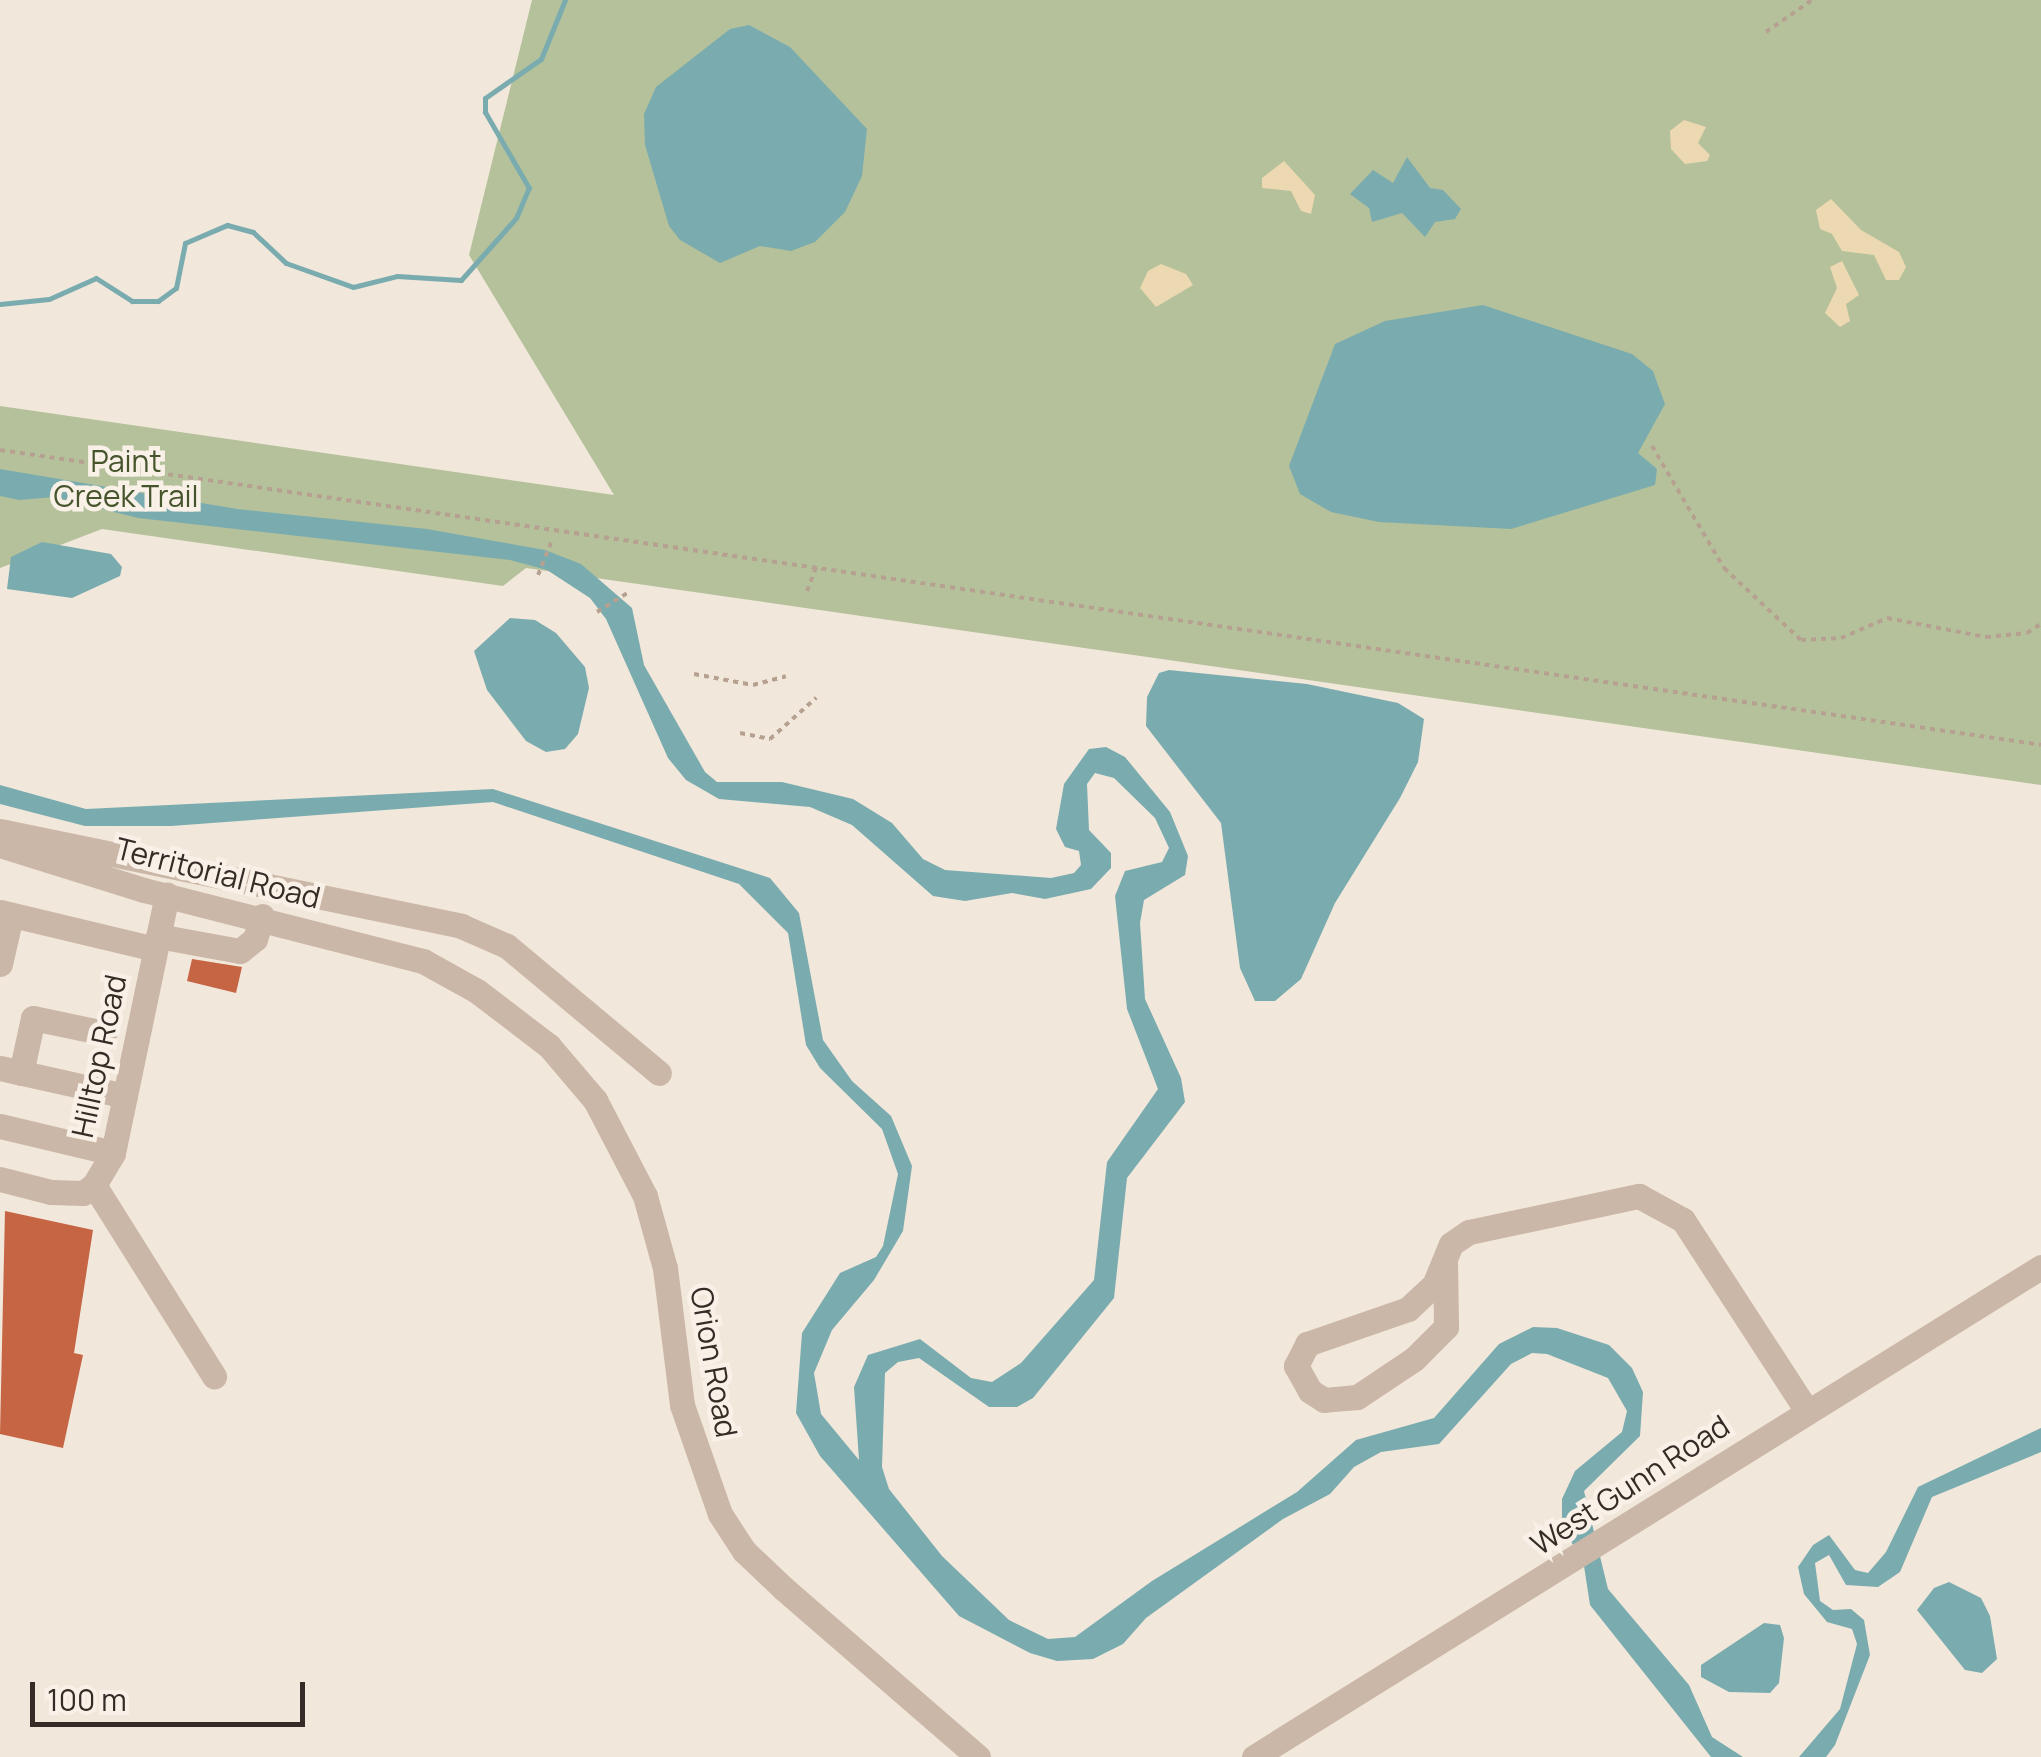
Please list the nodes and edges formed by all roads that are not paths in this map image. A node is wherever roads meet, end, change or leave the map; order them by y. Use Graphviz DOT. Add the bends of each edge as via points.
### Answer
graph roads {
  1 [pos="0,831"];
  2 [pos="0,846"];
  3 [pos="167,894"];
  4 [pos="5,914"];
  5 [pos="262,916"];
  6 [pos="157,942"];
  7 [pos="423,960"];
  8 [pos="0,964"];
  9 [pos="104,1034"];
  10 [pos="10,1070"];
  11 [pos="659,1073"];
  12 [pos="124,1096"];
  13 [pos="0,1126"];
  14 [pos="113,1153"];
  15 [pos="0,1179"];
  16 [pos="94,1185"];
  17 [pos="1446,1261"];
  18 [pos="2041,1267"];
  19 [pos="214,1376"];
  20 [pos="1807,1410"];
  21 [pos="978,1757"];
  22 [pos="1254,1757"];
  1 -- 11 [label="street" via="460,926 507,946"];
  2 -- 3 [label="street, Territorial Road"];
  3 -- 5 [label="street, Territorial Road"];
  3 -- 6 [label="street, Hilltop Road"];
  4 -- 6 [label="street"];
  4 -- 8 [label="street"];
  5 -- 6 [label="street" via="256,939 240,952"];
  5 -- 7 [label="street, Territorial Road"];
  6 -- 12 [label="street, Hilltop Road"];
  7 -- 21 [label="street, Orion Road" via="478,991 549,1046 595,1100 629,1158 665,1268 690,1435 704,1482 744,1550"];
  9 -- 10 [label="street" via="33,1018"];
  10 -- 12 [label="street"];
  12 -- 14 [label="street, Hilltop Road"];
  13 -- 14 [label="street"];
  14 -- 16 [label="street, Hilltop Road"];
  15 -- 16 [label="street" via="51,1192 83,1194"];
  16 -- 19 [label="street, Hilltop Road"];
  17 -- 17 [label="street" via="1434,1285 1396,1316 1308,1344 1296,1366 1310,1391 1324,1400 1358,1398 1414,1359 1446,1327"];
  17 -- 20 [label="street" via="1451,1244 1469,1232 1639,1196 1663,1204 1683,1220"];
  18 -- 20 [label="street, West Gunn Road"];
  20 -- 22 [label="street, West Gunn Road"];
}
